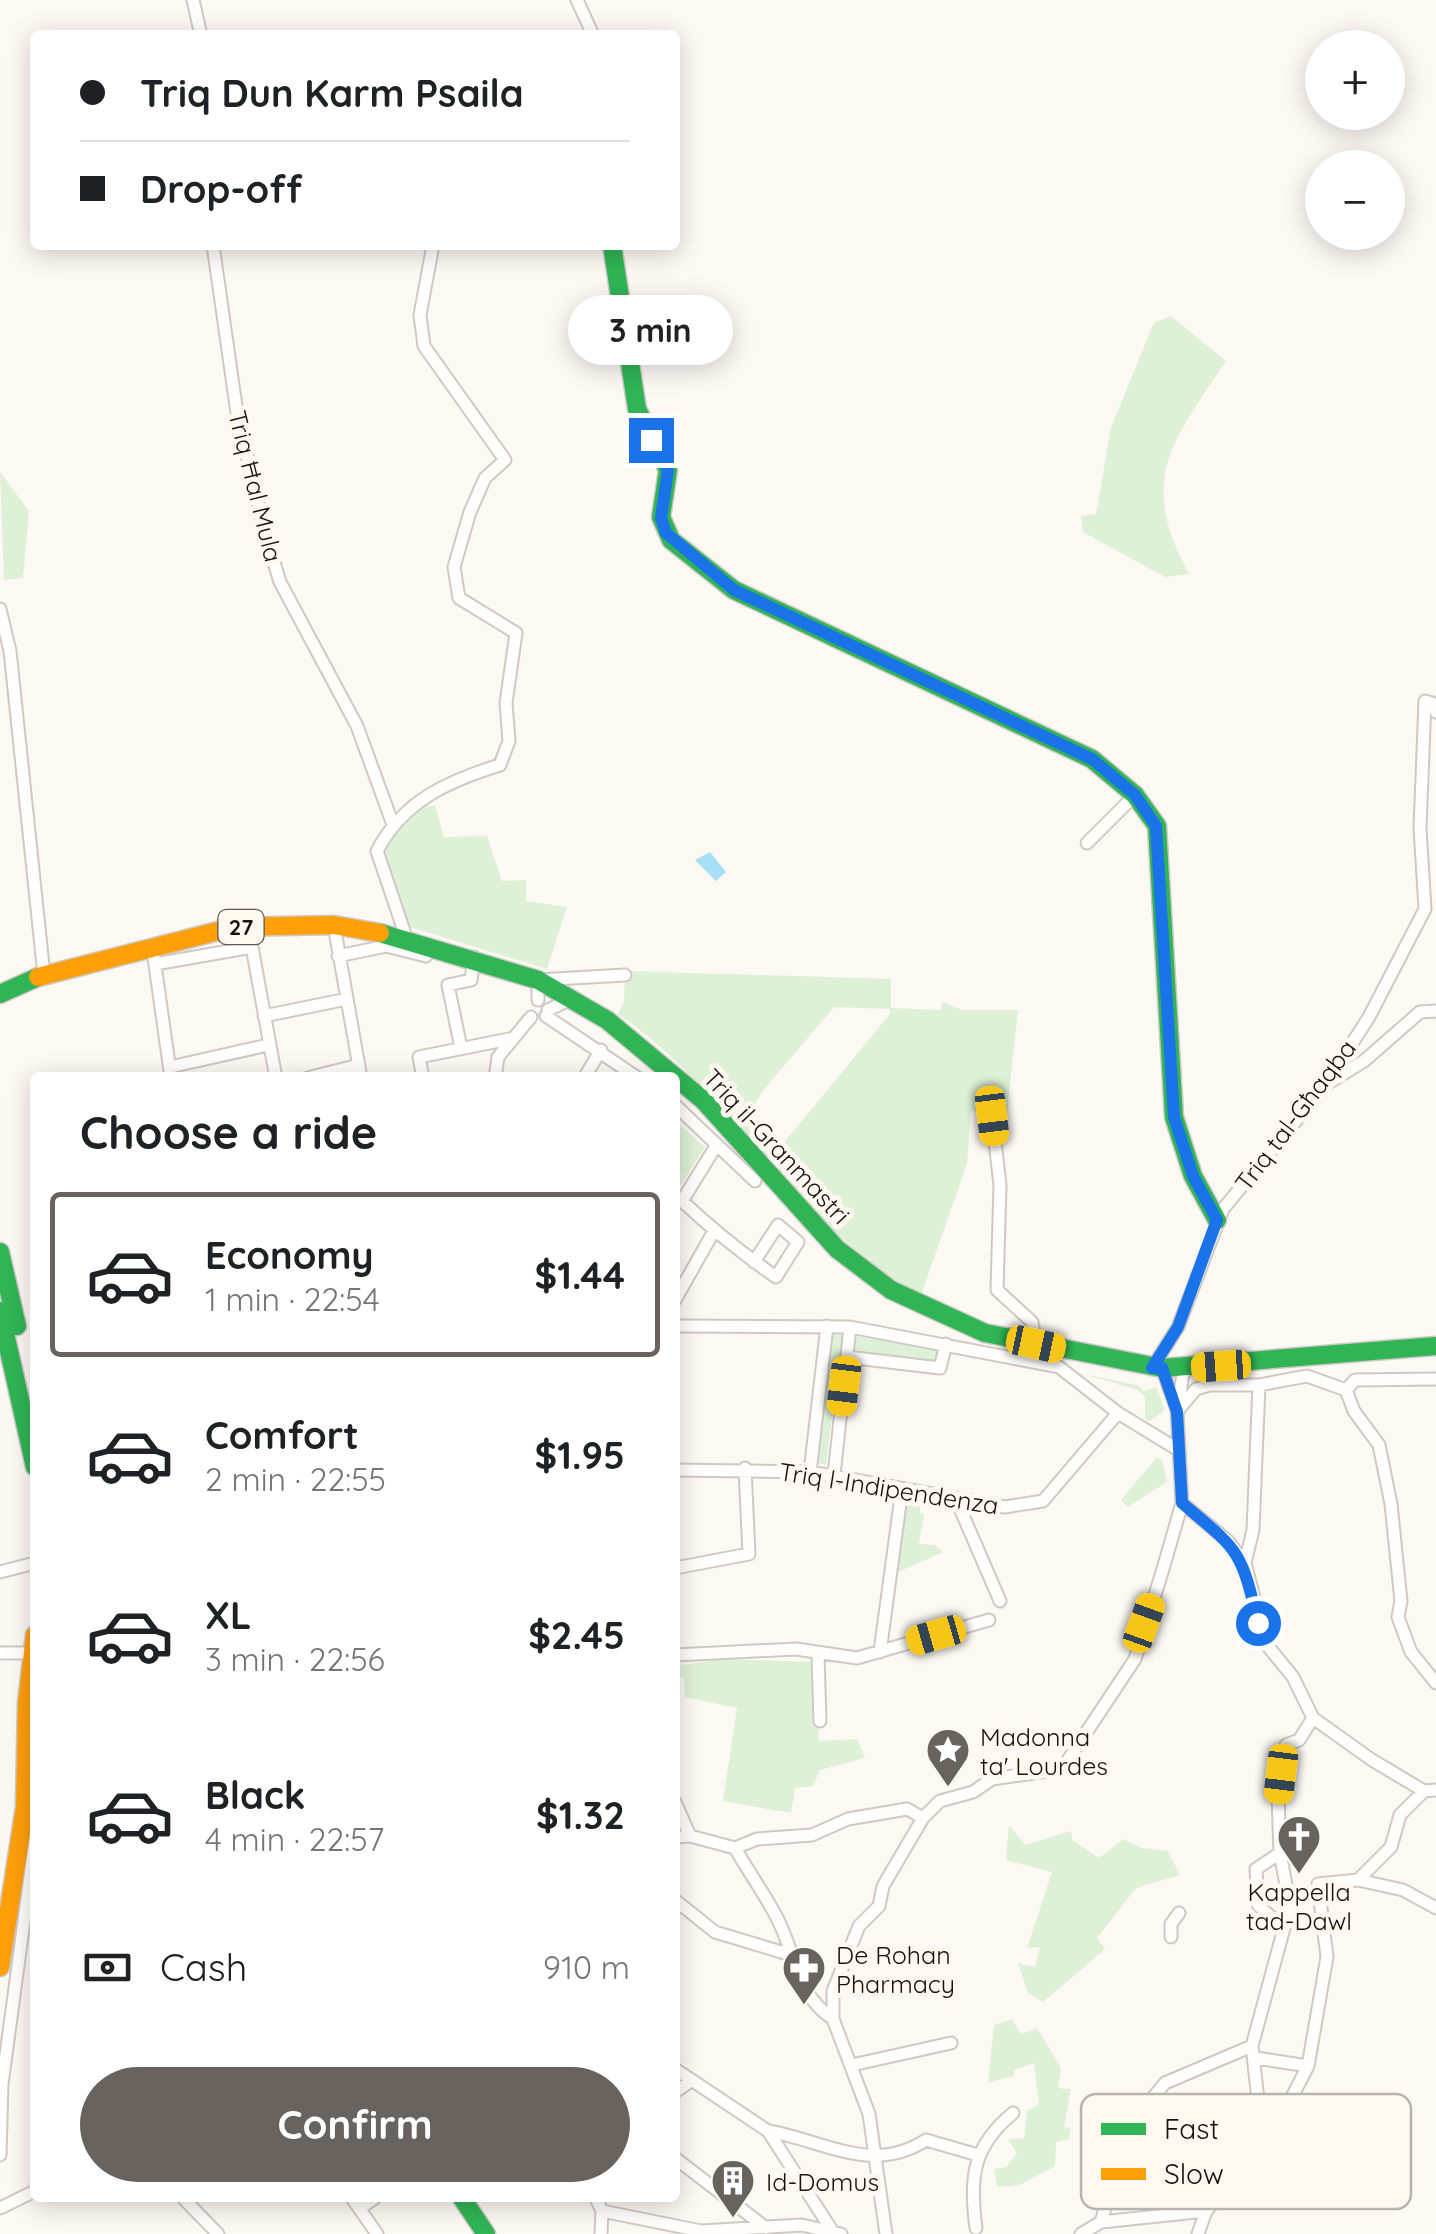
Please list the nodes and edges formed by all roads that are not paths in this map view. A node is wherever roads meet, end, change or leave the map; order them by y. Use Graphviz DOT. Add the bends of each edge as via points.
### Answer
graph roads {
  1 [pos="192,0"];
  2 [pos="577,0"];
  3 [pos="200,30"];
  4 [pos="590,30"];
  5 [pos="214,250"];
  6 [pos="432,250"];
  7 [pos="613,250"];
  8 [pos="0,609"];
  9 [pos="1436,712"];
  10 [pos="1135,795"];
  11 [pos="392,822"];
  12 [pos="1087,843"];
  13 [pos="334,925"];
  14 [pos="406,937"];
  15 [pos="154,956"];
  16 [pos="338,956"];
  17 [pos="426,956"];
  18 [pos="474,957"];
  19 [pos="625,975"];
  20 [pos="41,976"];
  21 [pos="538,980"];
  22 [pos="0,986"];
  23 [pos="573,998"];
  24 [pos="346,1000"];
  25 [pos="544,1009"];
  26 [pos="1436,1011"];
  27 [pos="264,1016"];
  28 [pos="509,1039"];
  29 [pos="268,1045"];
  30 [pos="461,1048"];
  31 [pos="601,1050"];
  32 [pos="360,1071"];
  33 [pos="170,1072"];
  34 [pos="275,1072"];
  35 [pos="423,1072"];
  36 [pos="496,1072"];
  37 [pos="588,1072"];
  38 [pos="630,1072"];
  39 [pos="673,1072"];
  40 [pos="680,1078"];
  41 [pos="1324,1087"];
  42 [pos="680,1109"];
  43 [pos="992,1116"];
  44 [pos="716,1146"];
  45 [pos="755,1180"];
  46 [pos="680,1198"];
  47 [pos="680,1203"];
  48 [pos="1220,1214"];
  49 [pos="714,1231"];
  50 [pos="0,1252"];
  51 [pos="750,1258"];
  52 [pos="680,1291"];
  53 [pos="0,1311"];
  54 [pos="680,1326"];
  55 [pos="827,1326"];
  56 [pos="850,1326"];
  57 [pos="946,1344"];
  58 [pos="1036,1344"];
  59 [pos="1436,1346"];
  60 [pos="848,1357"];
  61 [pos="1157,1368"];
  62 [pos="1184,1368"];
  63 [pos="1436,1379"];
  64 [pos="30,1382"];
  65 [pos="1258,1386"];
  66 [pos="1346,1390"];
  67 [pos="1177,1412"];
  68 [pos="1118,1414"];
  69 [pos="30,1445"];
  70 [pos="1177,1449"];
  71 [pos="745,1468"];
  72 [pos="680,1470"];
  73 [pos="810,1472"];
  74 [pos="834,1475"];
  75 [pos="902,1490"];
  76 [pos="956,1499"];
  77 [pos="1182,1503"];
  78 [pos="1245,1563"];
  79 [pos="30,1564"];
  80 [pos="680,1567"];
  81 [pos="0,1572"];
  82 [pos="1000,1601"];
  83 [pos="989,1620"];
  84 [pos="30,1646"];
  85 [pos="880,1652"];
  86 [pos="0,1653"];
  87 [pos="818,1654"];
  88 [pos="680,1655"];
  89 [pos="1436,1684"];
  90 [pos="30,1717"];
  91 [pos="1314,1718"];
  92 [pos="820,1720"];
  93 [pos="30,1785"];
  94 [pos="1430,1790"];
  95 [pos="25,1807"];
  96 [pos="680,1813"];
  97 [pos="923,1818"];
  98 [pos="690,1836"];
  99 [pos="680,1837"];
  100 [pos="734,1848"];
  101 [pos="1280,1852"];
  102 [pos="30,1877"];
  103 [pos="1358,1880"];
  104 [pos="1317,1903"];
  105 [pos="680,1904"];
  106 [pos="1290,1906"];
  107 [pos="1436,1908"];
  108 [pos="1178,1913"];
  109 [pos="1284,1930"];
  110 [pos="1171,1937"];
  111 [pos="788,1954"];
  112 [pos="0,1966"];
  113 [pos="832,2019"];
  114 [pos="951,2043"];
  115 [pos="1254,2052"];
  116 [pos="852,2065"];
  117 [pos="1308,2066"];
  118 [pos="680,2073"];
  119 [pos="691,2081"];
  120 [pos="680,2089"];
  121 [pos="1156,2094"];
  122 [pos="1258,2094"];
  123 [pos="1293,2094"];
  124 [pos="1013,2113"];
  125 [pos="768,2131"];
  126 [pos="978,2154"];
  127 [pos="0,2155"];
  128 [pos="872,2159"];
  129 [pos="680,2162"];
  130 [pos="30,2193"];
  131 [pos="187,2202"];
  132 [pos="465,2202"];
  133 [pos="598,2202"];
  134 [pos="356,2203"];
  135 [pos="0,2208"];
  136 [pos="1104,2209"];
  137 [pos="602,2210"];
  138 [pos="1206,2211"];
  139 [pos="1100,2222"];
  140 [pos="766,2228"];
  141 [pos="743,2232"];
  142 [pos="977,2232"];
  143 [pos="837,2233"];
  144 [pos="218,2234"];
  145 [pos="377,2234"];
  146 [pos="486,2234"];
  147 [pos="600,2234"];
  148 [pos="886,2234"];
  149 [pos="1081,2234"];
  150 [pos="1198,2234"];
  1 -- 3 [label="street"];
  2 -- 4 [label="street"];
  5 -- 11 [label="street, Triq Ħal Mula" via="236,413 280,582 357,726"];
  6 -- 11 [label="street" via="420,315 424,346 504,460 485,478 454,568 459,598 516,633 508,740 500,764 452,780"];
  7 -- 10 [label="main road" via="638,408 668,470 661,518 671,540 734,590 1092,759"];
  8 -- 20 [label="street" via="10,651"];
  9 -- 41 [label="street, Triq tal-Għaqba" via="1425,700 1425,909"];
  10 -- 12 [label="street"];
  10 -- 48 [label="main road" via="1156,826 1174,1117 1193,1176"];
  11 -- 14 [label="street" via="377,850"];
  13 -- 14 [label="main road, Triq il-Granmastri / 27"];
  13 -- 15 [label="main road, Triq il-Granmastri / 27" via="234,927"];
  13 -- 16 [label="street"];
  14 -- 18 [label="main road, Triq il-Granmastri / 27"];
  15 -- 20 [label="main road, Triq il-Granmastri / 27"];
  15 -- 27 [label="street" via="252,947"];
  15 -- 33 [label="street"];
  16 -- 17 [label="street" via="386,946"];
  16 -- 24 [label="street"];
  18 -- 21 [label="main road, Triq il-Granmastri / 27"];
  18 -- 30 [label="street" via="471,980 448,986"];
  19 -- 21 [label="street"];
  20 -- 22 [label="main road, 27"];
  21 -- 23 [label="main road, Triq il-Granmastri / 27"];
  21 -- 25 [label="street"];
  23 -- 25 [label="street"];
  23 -- 39 [label="main road, Triq il-Granmastri / 27"];
  24 -- 27 [label="street"];
  24 -- 32 [label="street"];
  25 -- 28 [label="street" via="529,1004 531,1017"];
  25 -- 31 [label="street"];
  26 -- 41 [label="street" via="1420,1012"];
  27 -- 29 [label="street"];
  28 -- 30 [label="street"];
  28 -- 36 [label="street"];
  29 -- 33 [label="street"];
  29 -- 34 [label="street"];
  30 -- 35 [label="street" via="419,1057"];
  31 -- 37 [label="street"];
  31 -- 38 [label="street"];
  40 -- 58 [label="main road, Triq il-Granmastri / 27" via="863,1271 952,1320"];
  41 -- 48 [label="street, Triq tal-Għaqba"];
  42 -- 44 [label="street"];
  43 -- 58 [label="street" via="1000,1185 997,1290 1032,1322"];
  44 -- 45 [label="street"];
  44 -- 46 [label="street"];
  47 -- 49 [label="street"];
  48 -- 61 [label="street, Triq tal-Għaqba"];
  49 -- 51 [label="street"];
  49 -- 52 [label="street"];
  50 -- 64 [label="main road"];
  53 -- 69 [label="main road"];
  54 -- 55 [label="street"];
  55 -- 56 [label="street"];
  55 -- 73 [label="street"];
  56 -- 57 [label="street"];
  56 -- 60 [label="street"];
  57 -- 60 [label="street" via="940,1368"];
  57 -- 68 [label="street" via="1058,1368"];
  58 -- 61 [label="main road, Triq il-Granmastri / 27"];
  59 -- 62 [label="main road, Triq il-Granmastri / 27"];
  60 -- 74 [label="street"];
  61 -- 62 [label="main road, Triq il-Granmastri / 27"];
  61 -- 67 [label="street"];
  62 -- 67 [label="street"];
  63 -- 66 [label="street" via="1355,1380"];
  65 -- 66 [label="street" via="1307,1376"];
  65 -- 67 [label="street" via="1210,1385"];
  65 -- 78 [label="street" via="1253,1530"];
  66 -- 89 [label="street" via="1378,1445 1391,1504 1398,1617 1410,1652"];
  67 -- 70 [label="street"];
  68 -- 70 [label="street"];
  68 -- 76 [label="street, Triq l-Indipendenza" via="1043,1501 1005,1507"];
  70 -- 77 [label="street"];
  71 -- 72 [label="street, Triq l-Indipendenza"];
  71 -- 73 [label="street, Triq l-Indipendenza"];
  71 -- 80 [label="street" via="749,1554"];
  73 -- 74 [label="street, Triq l-Indipendenza"];
  74 -- 75 [label="street, Triq l-Indipendenza"];
  75 -- 76 [label="street, Triq l-Indipendenza"];
  75 -- 85 [label="street"];
  76 -- 82 [label="street"];
  77 -- 78 [label="street"];
  77 -- 97 [label="street" via="1135,1659 1062,1769 992,1779 940,1801"];
  78 -- 91 [label="street" via="1266,1644"];
  79 -- 81 [label="street"];
  83 -- 85 [label="street"];
  84 -- 86 [label="street"];
  85 -- 87 [label="street" via="857,1658"];
  87 -- 88 [label="street"];
  87 -- 92 [label="street"];
  90 -- 95 [label="main road"];
  91 -- 94 [label="street"];
  91 -- 101 [label="street" via="1299,1740 1286,1745 1278,1796"];
  93 -- 95 [label="main road"];
  94 -- 103 [label="street" via="1400,1816 1391,1847"];
  95 -- 112 [label="main road"];
  96 -- 98 [label="street"];
  97 -- 100 [label="street" via="907,1809"];
  97 -- 113 [label="street" via="882,1886 879,1906 858,1926 833,1991"];
  98 -- 99 [label="street"];
  98 -- 100 [label="street"];
  100 -- 111 [label="street" via="778,1919"];
  101 -- 106 [label="street"];
  101 -- 109 [label="street" via="1256,1869 1258,1905"];
  102 -- 127 [label="street" via="2,2084"];
  103 -- 104 [label="street" via="1318,1884"];
  103 -- 107 [label="street" via="1403,1890"];
  104 -- 106 [label="street"];
  104 -- 117 [label="street" via="1327,1957"];
  105 -- 111 [label="street" via="715,1932"];
  106 -- 109 [label="street"];
  108 -- 110 [label="street"];
  109 -- 115 [label="street"];
  111 -- 113 [label="street" via="820,2011"];
  113 -- 116 [label="street"];
  114 -- 116 [label="street"];
  115 -- 117 [label="street"];
  115 -- 121 [label="street" via="1165,2083"];
  115 -- 122 [label="street"];
  116 -- 128 [label="street" via="869,2114"];
  117 -- 123 [label="street"];
  118 -- 119 [label="street"];
  119 -- 120 [label="street"];
  119 -- 125 [label="street"];
  124 -- 126 [label="street" via="990,2132"];
  125 -- 128 [label="street"];
  125 -- 143 [label="street"];
  126 -- 128 [label="street" via="926,2140 904,2154"];
  126 -- 142 [label="street" via="972,2199"];
  128 -- 148 [label="street"];
  129 -- 140 [label="street"];
  130 -- 135 [label="street"];
  131 -- 144 [label="street"];
  132 -- 146 [label="main road"];
  133 -- 137 [label="street"];
  134 -- 145 [label="street"];
  136 -- 139 [label="street"];
  137 -- 141 [label="street"];
  137 -- 147 [label="street"];
  138 -- 139 [label="street"];
  138 -- 150 [label="street"];
  139 -- 149 [label="street"];
  140 -- 141 [label="street"];
  140 -- 143 [label="street" via="802,2225"];
}
